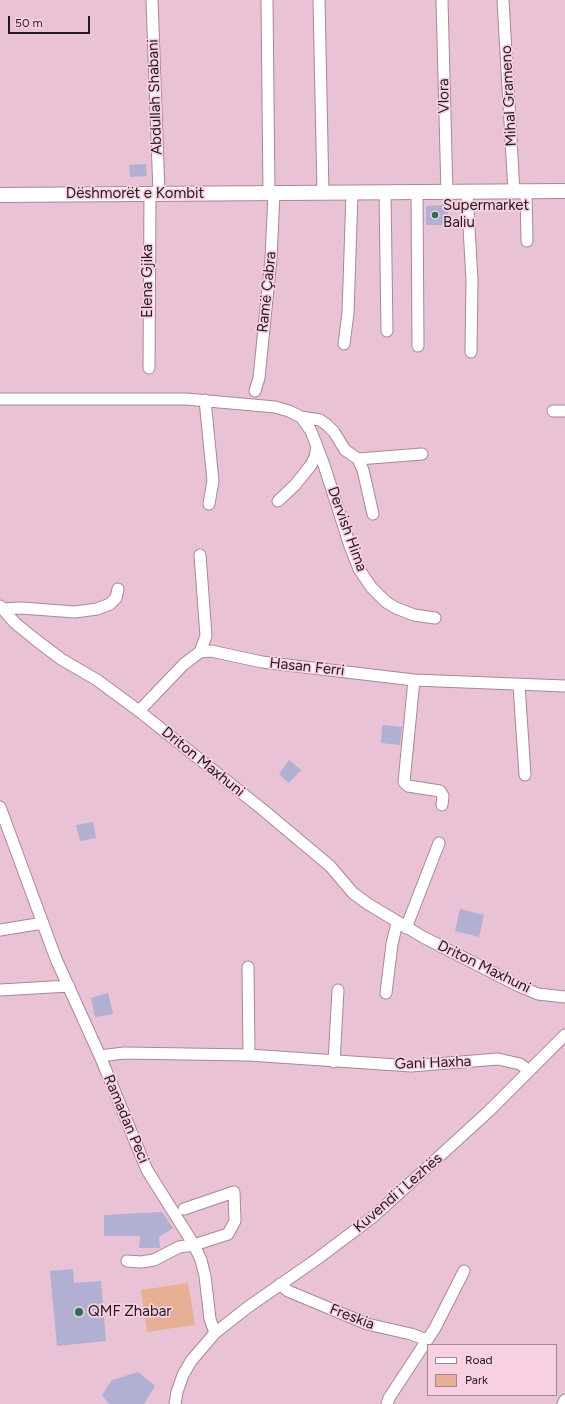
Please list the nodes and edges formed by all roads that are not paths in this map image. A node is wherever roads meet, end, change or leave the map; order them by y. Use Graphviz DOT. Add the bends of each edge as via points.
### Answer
graph roads {
  1 [pos="152,0"];
  2 [pos="267,0"];
  3 [pos="319,0"];
  4 [pos="442,0"];
  5 [pos="503,0"];
  6 [pos="565,191"];
  7 [pos="520,192"];
  8 [pos="272,193"];
  9 [pos="323,193"];
  10 [pos="352,193"];
  11 [pos="385,193"];
  12 [pos="417,193"];
  13 [pos="447,193"];
  14 [pos="467,193"];
  15 [pos="154,194"];
  16 [pos="0,195"];
  17 [pos="527,241"];
  18 [pos="386,331"];
  19 [pos="344,344"];
  20 [pos="418,346"];
  21 [pos="472,352"];
  22 [pos="148,368"];
  23 [pos="255,391"];
  24 [pos="0,399"];
  25 [pos="205,400"];
  26 [pos="553,411"];
  27 [pos="565,411"];
  28 [pos="301,417"];
  29 [pos="318,446"];
  30 [pos="422,454"];
  31 [pos="358,459"];
  32 [pos="278,501"];
  33 [pos="209,504"];
  34 [pos="374,514"];
  35 [pos="200,555"];
  36 [pos="118,589"];
  37 [pos="1,608"];
  38 [pos="435,618"];
  39 [pos="200,652"];
  40 [pos="414,680"];
  41 [pos="519,685"];
  42 [pos="565,686"];
  43 [pos="139,711"];
  44 [pos="525,775"];
  45 [pos="442,805"];
  46 [pos="0,807"];
  47 [pos="439,843"];
  48 [pos="43,923"];
  49 [pos="402,926"];
  50 [pos="0,930"];
  51 [pos="248,967"];
  52 [pos="69,986"];
  53 [pos="0,990"];
  54 [pos="338,990"];
  55 [pos="386,993"];
  56 [pos="565,997"];
  57 [pos="565,1035"];
  58 [pos="249,1055"];
  59 [pos="100,1056"];
  60 [pos="334,1062"];
  61 [pos="529,1070"];
  62 [pos="184,1209"];
  63 [pos="194,1245"];
  64 [pos="127,1261"];
  65 [pos="464,1271"];
  66 [pos="280,1284"];
  67 [pos="215,1333"];
  68 [pos="427,1340"];
  69 [pos="565,1400"];
  70 [pos="175,1404"];
  71 [pos="387,1404"];
  72 [pos="563,1404"];
  1 -- 15 [label="street, Abdullah Shabani"];
  2 -- 8 [label="street"];
  3 -- 9 [label="street"];
  4 -- 13 [label="street, Vlora"];
  5 -- 7 [label="street, Mihal Grameno"];
  6 -- 7 [label="main road, Dëshmorët e Kombit"];
  7 -- 14 [label="main road, Dëshmorët e Kombit"];
  7 -- 17 [label="street"];
  8 -- 9 [label="main road, Dëshmorët e Kombit"];
  8 -- 15 [label="main road, Dëshmorët e Kombit"];
  8 -- 23 [label="street, Ramë Çabra" via="271,259 259,378"];
  9 -- 10 [label="main road, Dëshmorët e Kombit"];
  10 -- 11 [label="main road, Dëshmorët e Kombit"];
  10 -- 19 [label="street" via="348,313"];
  11 -- 12 [label="main road, Dëshmorët e Kombit"];
  11 -- 18 [label="street"];
  12 -- 13 [label="main road, Dëshmorët e Kombit"];
  12 -- 20 [label="street"];
  13 -- 14 [label="main road, Dëshmorët e Kombit"];
  14 -- 21 [label="street" via="472,280"];
  15 -- 16 [label="main road, Dëshmorët e Kombit"];
  15 -- 22 [label="street, Elena Gjika"];
  24 -- 25 [label="street, Dervish Hima"];
  25 -- 28 [label="street, Dervish Hima" via="275,407"];
  25 -- 33 [label="street" via="213,481"];
  26 -- 27 [label="street"];
  28 -- 29 [label="street, Dervish Hima"];
  28 -- 31 [label="street, Dervish Hima" via="320,420 327,425 348,453"];
  29 -- 32 [label="street" via="311,465"];
  29 -- 38 [label="street, Dervish Hima" via="350,546 371,587 382,599 396,608 418,616"];
  30 -- 31 [label="street"];
  31 -- 34 [label="street, Dervish Hima"];
  35 -- 39 [label="street" via="206,636"];
  36 -- 37 [label="street, Driton Maxhuni" via="116,598 110,604 97,609 75,612"];
  37 -- 43 [label="street, Driton Maxhuni" via="61,659 97,680"];
  39 -- 40 [label="street, Hasan Ferri" via="212,651 262,662"];
  39 -- 43 [label="street" via="170,677"];
  40 -- 41 [label="street, Hasan Ferri"];
  40 -- 45 [label="street" via="404,782 408,786 440,791 443,796"];
  41 -- 42 [label="street, Hasan Ferri"];
  41 -- 44 [label="street"];
  43 -- 49 [label="street, Driton Maxhuni" via="316,854 353,893"];
  46 -- 48 [label="street, Ramadan Peci"];
  47 -- 49 [label="street"];
  48 -- 50 [label="street"];
  48 -- 52 [label="street, Ramadan Peci"];
  49 -- 55 [label="street" via="392,944"];
  49 -- 56 [label="street, Driton Maxhuni" via="519,986 538,994"];
  51 -- 58 [label="street"];
  52 -- 53 [label="street"];
  52 -- 59 [label="street, Ramadan Peci"];
  54 -- 60 [label="street"];
  57 -- 61 [label="street, Kuvendi i Lezhës"];
  58 -- 59 [label="street, Gani Haxha" via="124,1052"];
  58 -- 60 [label="street, Gani Haxha"];
  59 -- 63 [label="street, Ramadan Peci" via="148,1170"];
  60 -- 61 [label="street, Gani Haxha" via="411,1066 498,1059 520,1064"];
  61 -- 66 [label="street, Kuvendi i Lezhës" via="489,1111 374,1216"];
  62 -- 63 [label="street" via="234,1192 234,1221 231,1230 224,1236"];
  63 -- 64 [label="street" via="179,1247 154,1260"];
  63 -- 67 [label="street, Ramadan Peci" via="205,1276 210,1319"];
  65 -- 68 [label="street"];
  66 -- 67 [label="street, Kuvendi i Lezhës"];
  66 -- 68 [label="street, Freskia" via="288,1291 367,1324"];
  67 -- 70 [label="street, Kuvendi i Lezhës" via="191,1361 183,1375"];
  68 -- 71 [label="street"];
  69 -- 72 [label="street"];
}
